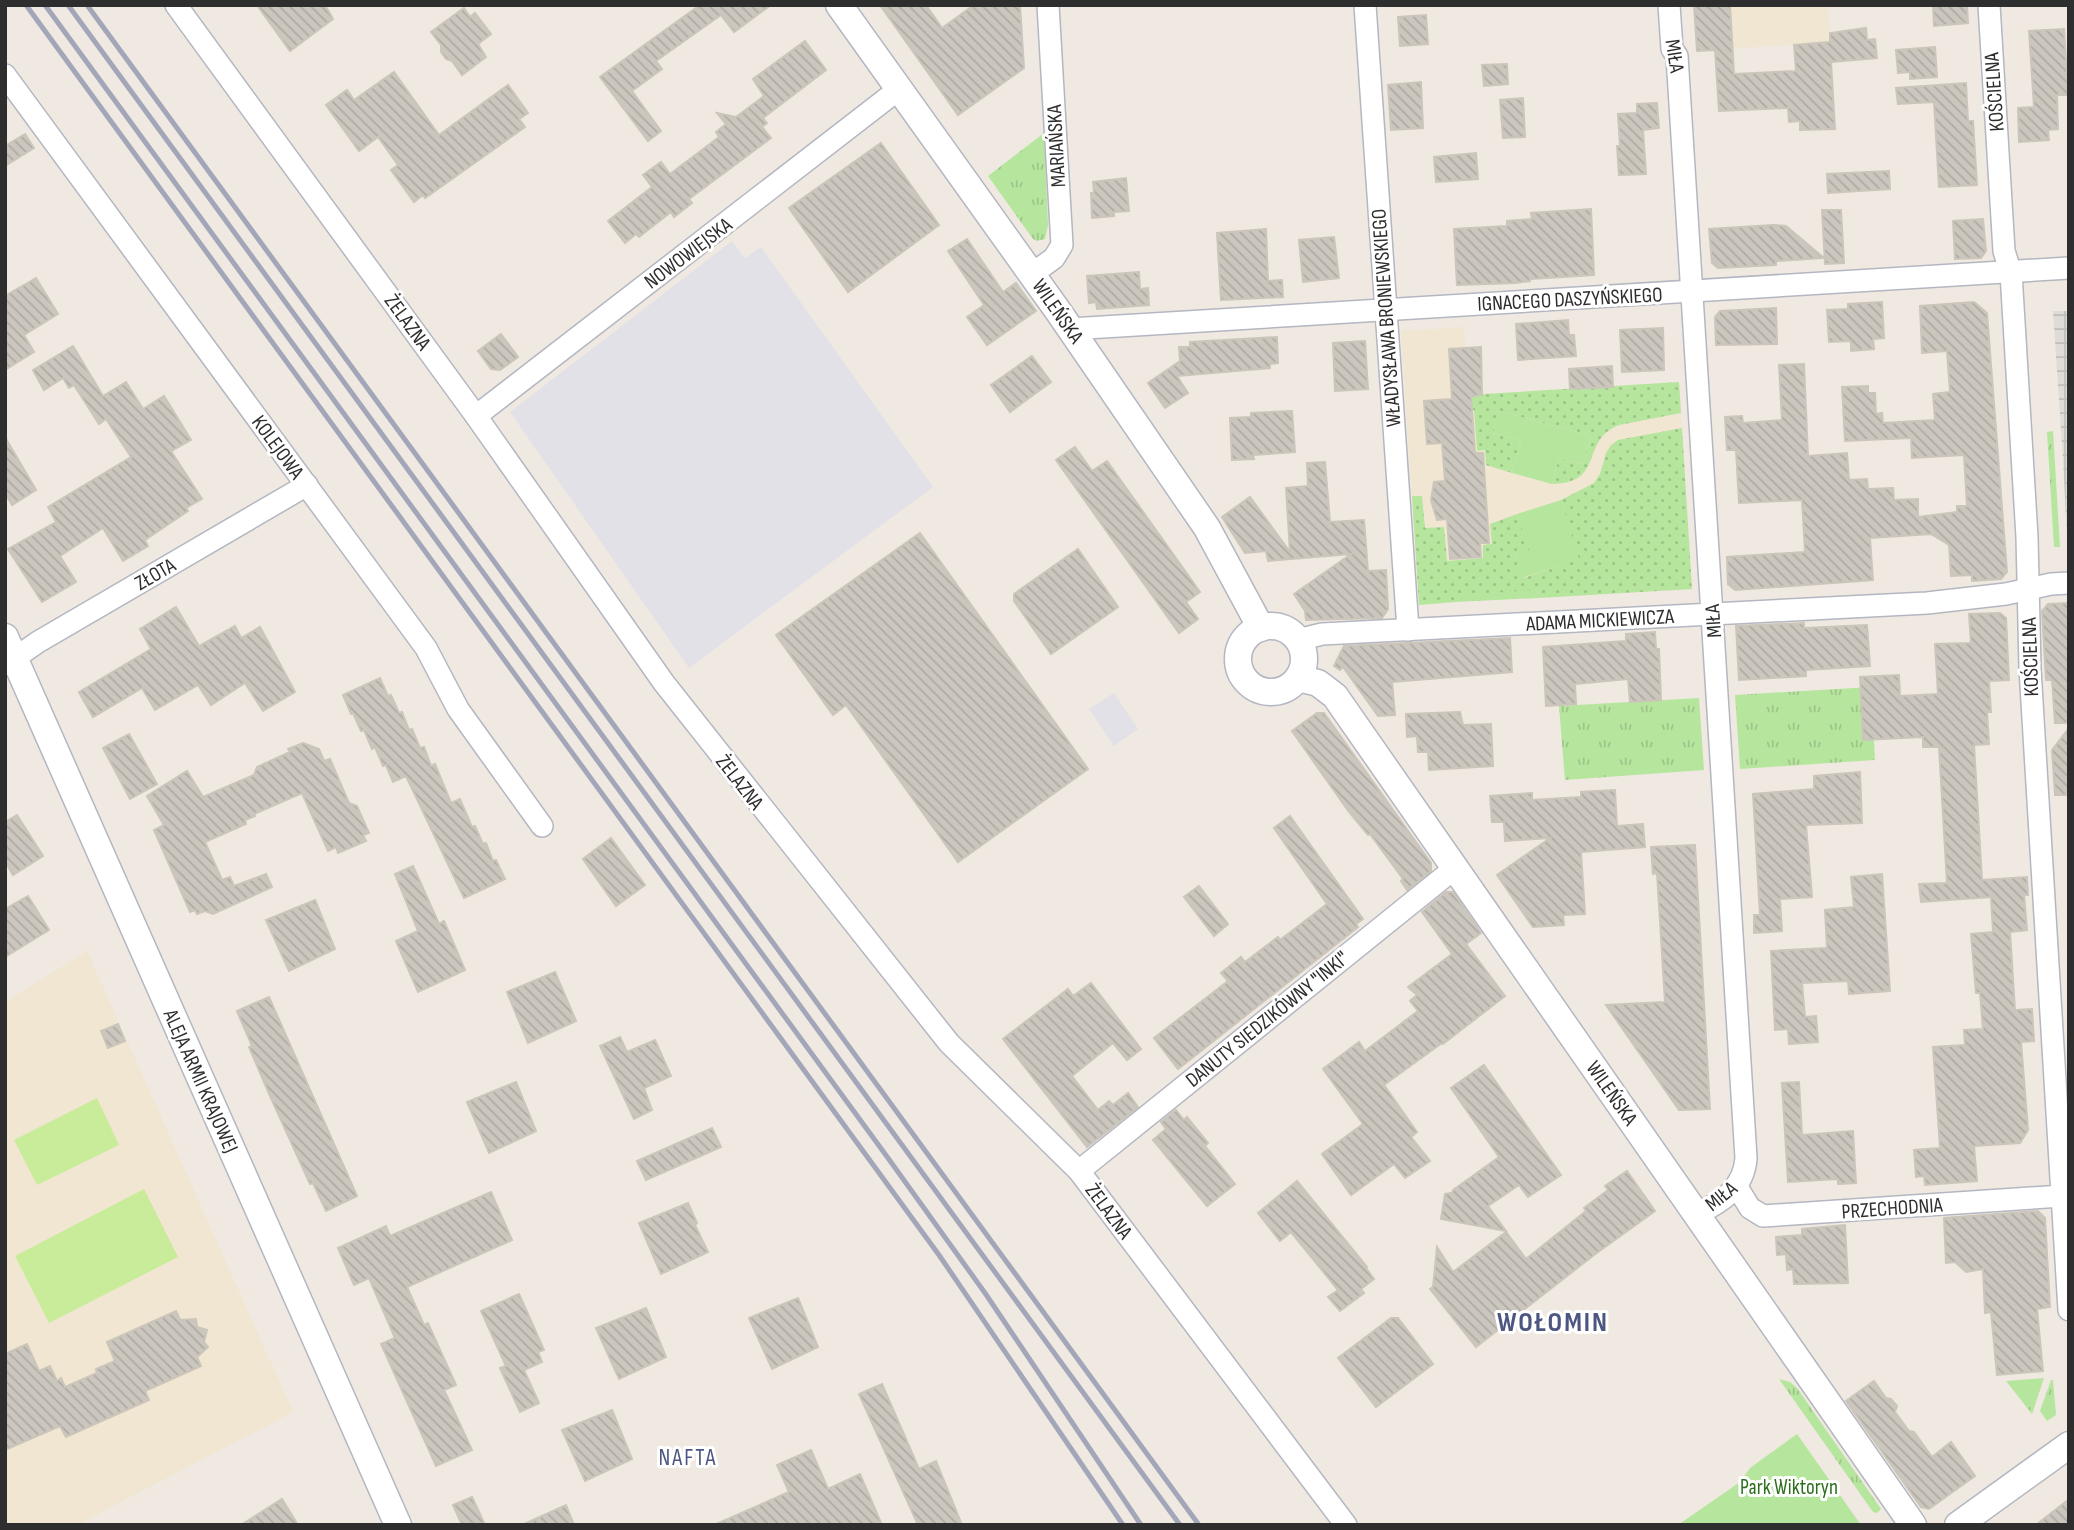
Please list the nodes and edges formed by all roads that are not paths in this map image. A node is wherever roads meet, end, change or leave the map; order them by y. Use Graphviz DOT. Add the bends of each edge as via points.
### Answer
graph roads {
  1 [pos="176,5"];
  2 [pos="839,5"];
  3 [pos="1048,5"];
  4 [pos="1365,5"];
  5 [pos="1669,5"];
  6 [pos="1989,5"];
  7 [pos="5,75"];
  8 [pos="899,89"];
  9 [pos="2069,268"];
  10 [pos="2011,273"];
  11 [pos="1032,274"];
  12 [pos="1692,292"];
  13 [pos="1385,310"];
  14 [pos="1070,329"];
  15 [pos="476,416"];
  16 [pos="307,485"];
  17 [pos="2069,583"];
  18 [pos="2029,591"];
  19 [pos="1712,615"];
  20 [pos="1261,628"];
  21 [pos="1408,630"];
  22 [pos="1298,639"];
  23 [pos="8,653"];
  24 [pos="1298,678"];
  25 [pos="542,826"];
  26 [pos="1455,868"];
  27 [pos="1079,1171"];
  28 [pos="1737,1187"];
  29 [pos="2062,1196"];
  30 [pos="1697,1214"];
  31 [pos="2069,1310"];
  32 [pos="2069,1445"];
  33 [pos="398,1525"];
  34 [pos="1346,1525"];
  35 [pos="1913,1525"];
  36 [pos="1958,1525"];
  1 -- 15 [label="street, ŻELAZNA"];
  2 -- 8 [label="street, WILEŃSKA"];
  3 -- 11 [label="street, MARIAŃSKA" via="1062,244 1054,258"];
  4 -- 13 [label="street, WŁADYSŁAWA BRONIEWSKIEGO"];
  5 -- 12 [label="street, MIŁA" via="1672,49 1677,57"];
  6 -- 10 [label="street, KOŚCIELNA" via="2004,251"];
  7 -- 16 [label="street, KOLEJOWA"];
  8 -- 11 [label="street, WILEŃSKA"];
  8 -- 15 [label="street, NOWOWIEJSKA"];
  9 -- 10 [label="street, IGNACEGO DASZYŃSKIEGO"];
  10 -- 12 [label="street, IGNACEGO DASZYŃSKIEGO"];
  10 -- 18 [label="street, KOŚCIELNA"];
  11 -- 14 [label="street, WILEŃSKA"];
  12 -- 13 [label="street, IGNACEGO DASZYŃSKIEGO"];
  12 -- 19 [label="street, MIŁA"];
  13 -- 14 [label="street, IGNACEGO DASZYŃSKIEGO"];
  13 -- 21 [label="street, WŁADYSŁAWA BRONIEWSKIEGO"];
  14 -- 20 [label="street, WILEŃSKA" via="1207,528"];
  15 -- 27 [label="street, ŻELAZNA" via="664,683 788,842 949,1043"];
  16 -- 23 [label="street, ZŁOTA" via="38,642"];
  16 -- 25 [label="street, KOLEJOWA" via="426,648 458,709"];
  17 -- 18 [label="street, ADAMA MICKIEWICZA"];
  18 -- 19 [label="street, ADAMA MICKIEWICZA" via="1927,603"];
  18 -- 29 [label="street, KOŚCIELNA"];
  19 -- 21 [label="street, ADAMA MICKIEWICZA"];
  19 -- 28 [label="street, MIŁA" via="1746,1158"];
  20 -- 22 [label="street" via="1278,626"];
  20 -- 24 [label="street" via="1241,645 1238,663 1245,680 1258,690 1276,692"];
  21 -- 22 [label="street, ADAMA MICKIEWICZA"];
  22 -- 24 [label="street" via="1304,663"];
  23 -- 33 [label="street, ALEJA ARMII KRAJOWEJ"];
  24 -- 26 [label="street, WILEŃSKA" via="1318,682 1335,696"];
  26 -- 27 [label="street, DANUTY SIEDZIKÓWNY \"INKI\""];
  26 -- 30 [label="street, WILEŃSKA"];
  27 -- 34 [label="street, ŻELAZNA"];
  28 -- 29 [label="street, PRZECHODNIA" via="1749,1208 1769,1216"];
  28 -- 30 [label="street, MIŁA"];
  29 -- 31 [label="street, KOŚCIELNA"];
  30 -- 35 [label="street, WILEŃSKA"];
  32 -- 36 [label="street"];
}
